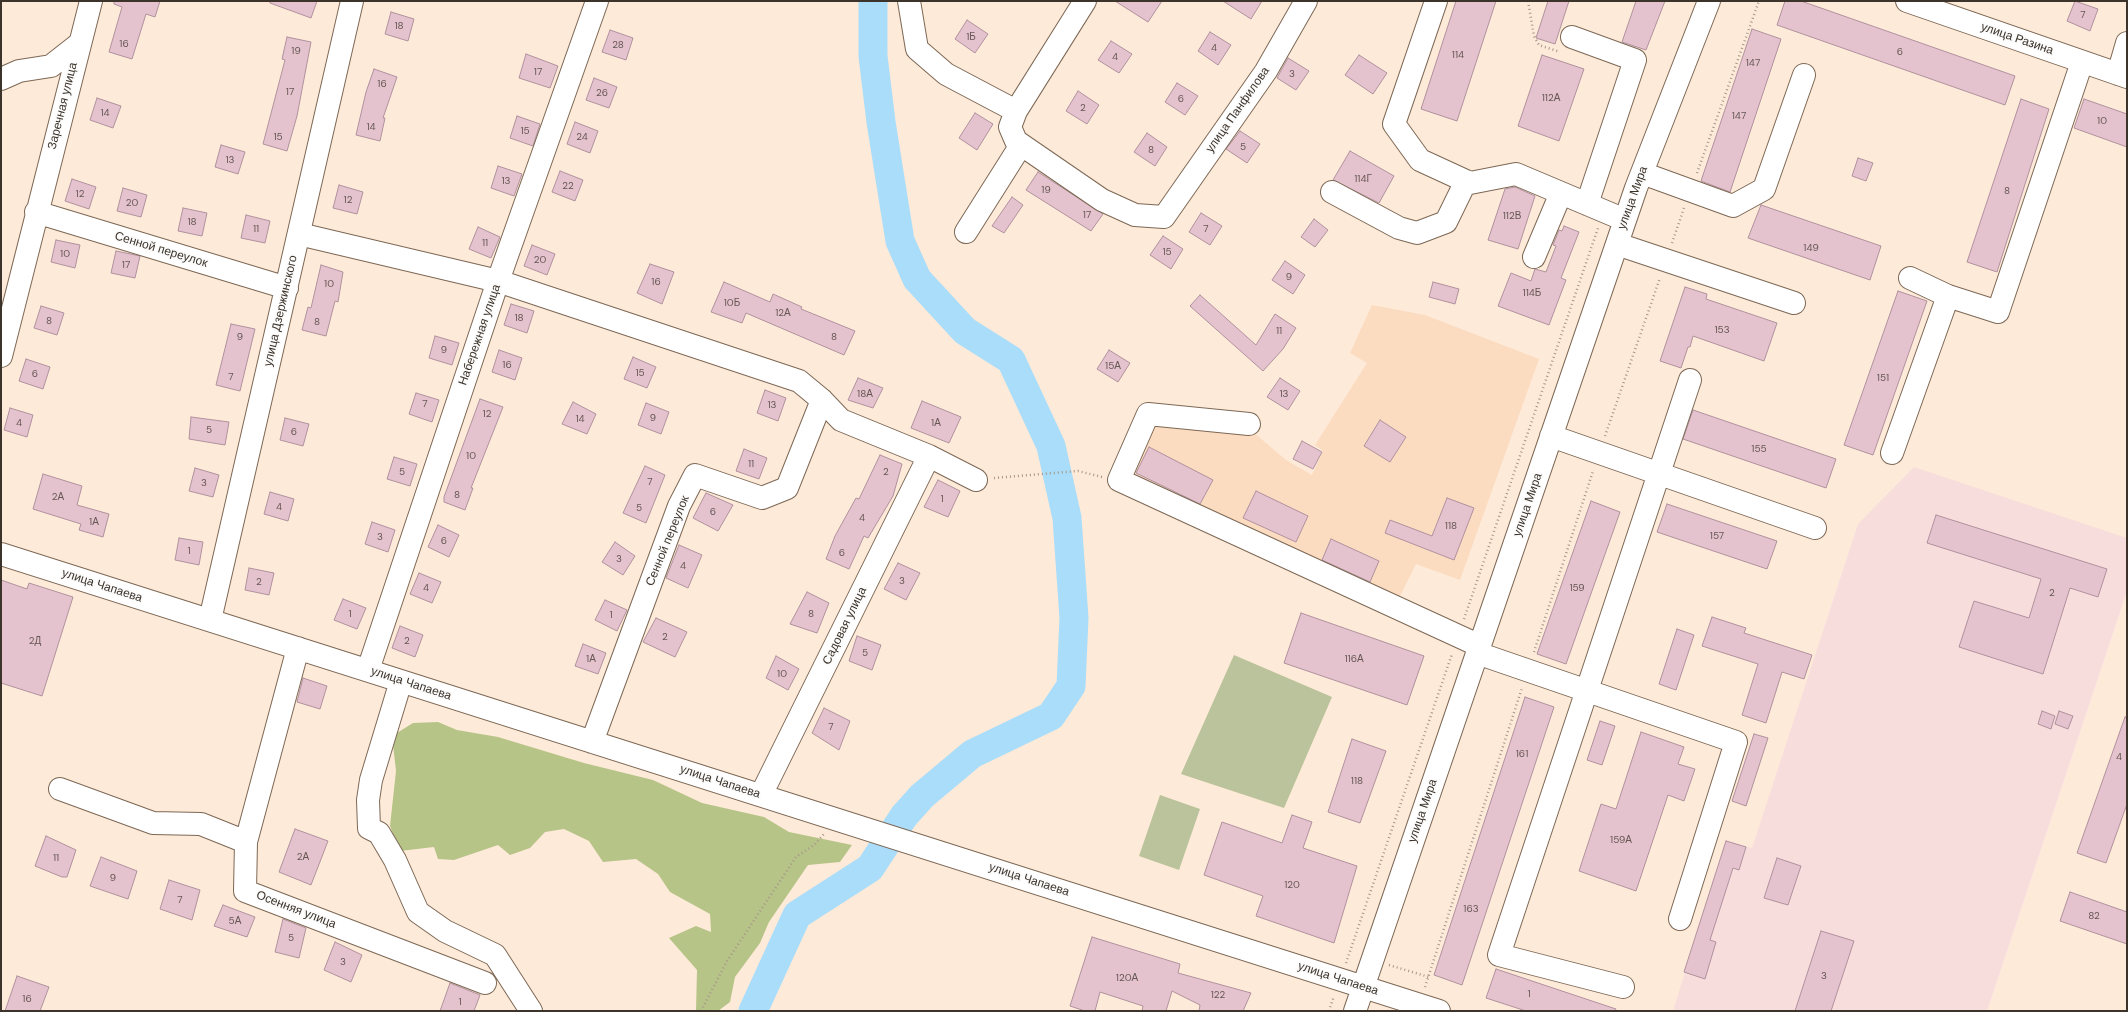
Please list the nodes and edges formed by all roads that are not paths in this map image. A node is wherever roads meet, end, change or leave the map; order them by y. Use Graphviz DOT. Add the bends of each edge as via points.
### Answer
graph roads {
  1 [pos="91,1"];
  2 [pos="352,1"];
  3 [pos="596,1"];
  4 [pos="909,1"];
  5 [pos="1085,1"];
  6 [pos="1306,1"];
  7 [pos="1436,1"];
  8 [pos="1709,1"];
  9 [pos="1907,1"];
  10 [pos="1572,37"];
  11 [pos="2127,43"];
  12 [pos="79,44"];
  13 [pos="2082,62"];
  14 [pos="1804,75"];
  15 [pos="2122,76"];
  16 [pos="1,79"];
  17 [pos="1016,111"];
  18 [pos="1021,145"];
  19 [pos="1642,173"];
  20 [pos="1466,181"];
  21 [pos="1332,192"];
  22 [pos="1561,193"];
  23 [pos="1595,207"];
  24 [pos="36,212"];
  25 [pos="1625,220"];
  26 [pos="966,232"];
  27 [pos="299,234"];
  28 [pos="1617,244"];
  29 [pos="1534,256"];
  30 [pos="1910,278"];
  31 [pos="498,281"];
  32 [pos="287,288"];
  33 [pos="1948,296"];
  34 [pos="1794,303"];
  35 [pos="1,356"];
  36 [pos="1690,380"];
  37 [pos="822,400"];
  38 [pos="1249,424"];
  39 [pos="1551,436"];
  40 [pos="1892,453"];
  41 [pos="929,456"];
  42 [pos="1659,474"];
  43 [pos="976,480"];
  44 [pos="1815,528"];
  45 [pos="1,554"];
  46 [pos="210,620"];
  47 [pos="298,648"];
  48 [pos="1478,649"];
  49 [pos="368,670"];
  50 [pos="401,681"];
  51 [pos="1587,691"];
  52 [pos="592,742"];
  53 [pos="60,789"];
  54 [pos="761,795"];
  55 [pos="246,842"];
  56 [pos="1680,919"];
  57 [pos="485,983"];
  58 [pos="1363,987"];
  59 [pos="1623,987"];
  60 [pos="1429,1008"];
  61 [pos="531,1011"];
  62 [pos="1355,1011"];
  1 -- 12 [label="street, Заречная улица"];
  2 -- 27 [label="street, улица Дзержинского"];
  3 -- 31 [label="street, Набережная улица"];
  4 -- 17 [label="street" via="917,49 946,74"];
  5 -- 17 [label="street"];
  6 -- 18 [label="street, улица Панфилова" via="1266,71 1164,217 1135,215 1102,200"];
  7 -- 20 [label="street" via="1394,124 1420,160"];
  8 -- 19 [label="street, улица Мира"];
  9 -- 13 [label="street, улица Разина"];
  10 -- 23 [label="street" via="1635,60"];
  11 -- 15 [label="street"];
  12 -- 16 [label="street" via="51,66 19,71"];
  12 -- 24 [label="street, Заречная улица"];
  13 -- 15 [label="street, улица Разина"];
  13 -- 33 [label="street" via="1998,312"];
  14 -- 19 [label="street" via="1764,190 1733,206"];
  17 -- 18 [label="street" via="1010,127 1016,141"];
  18 -- 26 [label="street"];
  19 -- 25 [label="street, улица Мира"];
  20 -- 21 [label="street" via="1446,222 1417,233 1399,228"];
  20 -- 22 [label="street" via="1470,183 1516,174"];
  22 -- 23 [label="street"];
  22 -- 29 [label="street"];
  23 -- 25 [label="street"];
  24 -- 32 [label="street, Сенной переулок"];
  24 -- 35 [label="street, Заречная улица"];
  25 -- 28 [label="street, улица Мира"];
  27 -- 31 [label="street"];
  27 -- 32 [label="street, улица Дзержинского"];
  28 -- 34 [label="street"];
  28 -- 39 [label="street, улица Мира"];
  30 -- 33 [label="street"];
  31 -- 37 [label="street" via="799,381"];
  31 -- 49 [label="street, Набережная улица"];
  32 -- 46 [label="street, улица Дзержинского"];
  33 -- 40 [label="street"];
  36 -- 42 [label="street"];
  37 -- 41 [label="street" via="841,420"];
  37 -- 52 [label="street, Сенной переулок" via="787,488 762,498 695,475 679,506"];
  38 -- 48 [label="street" via="1148,414 1119,480 1458,636"];
  39 -- 42 [label="street"];
  39 -- 48 [label="street, улица Мира"];
  41 -- 43 [label="street"];
  41 -- 54 [label="street, Садовая улица"];
  42 -- 44 [label="street"];
  42 -- 51 [label="street"];
  45 -- 46 [label="street, улица Чапаева"];
  46 -- 47 [label="street, улица Чапаева"];
  47 -- 49 [label="street, улица Чапаева"];
  47 -- 55 [label="street"];
  48 -- 51 [label="street"];
  48 -- 58 [label="street, улица Мира"];
  49 -- 50 [label="street, улица Чапаева"];
  50 -- 52 [label="street, улица Чапаева"];
  50 -- 61 [label="street" via="371,780 368,800 369,828 379,833 395,860 418,912 445,931 495,955"];
  51 -- 56 [label="street" via="1736,742"];
  51 -- 59 [label="street" via="1499,955"];
  52 -- 54 [label="street, улица Чапаева"];
  53 -- 55 [label="street" via="153,823 201,824"];
  54 -- 58 [label="street, улица Чапаева"];
  55 -- 57 [label="street, Осенняя улица" via="245,891"];
  58 -- 60 [label="street, улица Чапаева"];
  58 -- 62 [label="street, улица Мира"];
}
